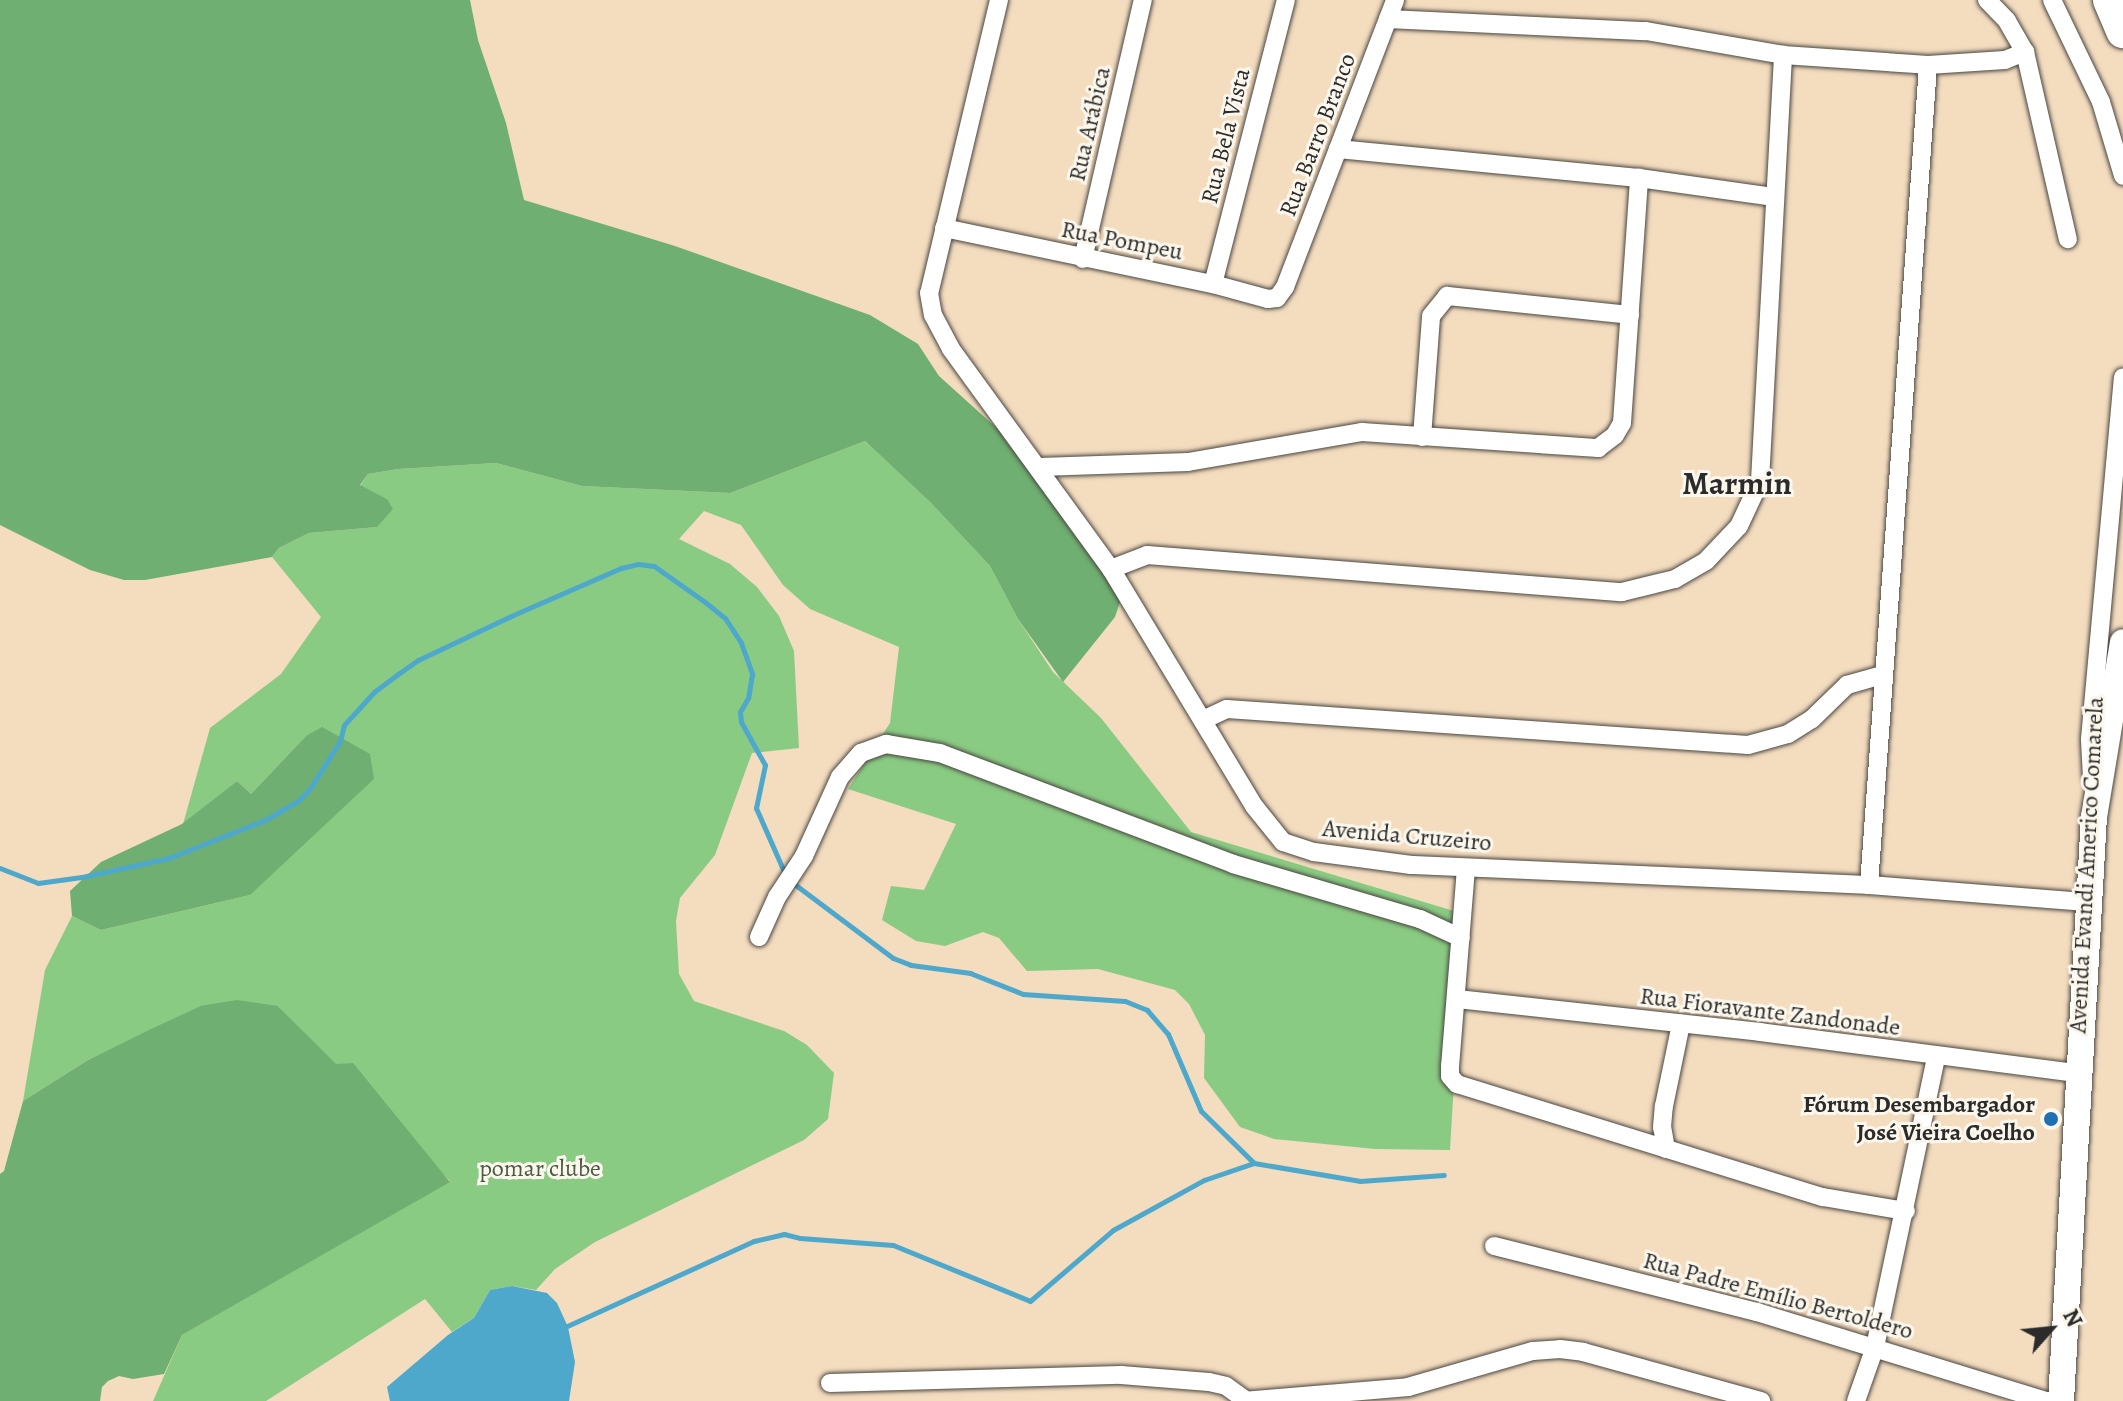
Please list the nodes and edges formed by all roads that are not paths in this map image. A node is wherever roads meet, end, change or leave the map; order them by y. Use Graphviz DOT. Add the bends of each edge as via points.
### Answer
graph roads {
  1 [pos="999,0"];
  2 [pos="1143,0"];
  3 [pos="1286,0"];
  4 [pos="1395,0"];
  5 [pos="1987,0"];
  6 [pos="2052,0"];
  7 [pos="2110,0"];
  8 [pos="1388,19"];
  9 [pos="2123,31"];
  10 [pos="2025,52"];
  11 [pos="1783,55"];
  12 [pos="1928,65"];
  13 [pos="1338,149"];
  14 [pos="2123,176"];
  15 [pos="1639,178"];
  16 [pos="1775,197"];
  17 [pos="944,228"];
  18 [pos="2068,239"];
  19 [pos="1083,259"];
  20 [pos="1213,284"];
  21 [pos="1285,287"];
  22 [pos="1630,315"];
  23 [pos="2123,378"];
  24 [pos="1422,437"];
  25 [pos="1040,467"];
  26 [pos="1111,569"];
  27 [pos="2123,642"];
  28 [pos="1882,675"];
  29 [pos="1203,720"];
  30 [pos="2094,817"];
  31 [pos="1466,868"];
  32 [pos="1869,885"];
  33 [pos="2087,902"];
  34 [pos="759,937"];
  35 [pos="1461,938"];
  36 [pos="1457,999"];
  37 [pos="1681,1024"];
  38 [pos="1936,1057"];
  39 [pos="2077,1073"];
  40 [pos="1662,1127"];
  41 [pos="1645,1142"];
  42 [pos="1666,1149"];
  43 [pos="1906,1211"];
  44 [pos="1494,1246"];
  45 [pos="1875,1347"];
  46 [pos="830,1383"];
  47 [pos="1245,1401"];
  48 [pos="1761,1401"];
  49 [pos="1856,1401"];
  50 [pos="2047,1401"];
  51 [pos="2061,1401"];
  1 -- 17 [label="street"];
  2 -- 19 [label="street, Rua Arábica"];
  3 -- 20 [label="street, Rua Bela Vista"];
  4 -- 8 [label="street, Rua Barro Branco"];
  5 -- 10 [label="street"];
  6 -- 14 [label="street" via="2101,102"];
  7 -- 9 [label="highway"];
  8 -- 11 [label="street" via="1677,34"];
  8 -- 13 [label="street, Rua Barro Branco"];
  10 -- 12 [label="street" via="2005,60"];
  10 -- 18 [label="street"];
  11 -- 12 [label="street"];
  11 -- 16 [label="street"];
  12 -- 28 [label="street"];
  13 -- 15 [label="street"];
  13 -- 21 [label="street, Rua Barro Branco"];
  15 -- 16 [label="street"];
  15 -- 22 [label="street"];
  16 -- 26 [label="street" via="1760,481 1734,532 1691,571 1658,586 1622,592 1147,555"];
  17 -- 19 [label="street, Rua Pompeu"];
  17 -- 25 [label="street, Avenida Cruzeiro" via="929,293 933,315 951,349"];
  19 -- 20 [label="street, Rua Pompeu"];
  20 -- 21 [label="street, Rua Pompeu" via="1268,299 1277,298"];
  22 -- 24 [label="street" via="1622,423 1605,445 1592,450"];
  22 -- 24 [label="street" via="1447,296 1431,316"];
  23 -- 30 [label="street, Avenida Evandi Americo Comarela" via="2090,739"];
  24 -- 25 [label="street" via="1362,432 1188,462"];
  25 -- 26 [label="street, Avenida Cruzeiro"];
  26 -- 29 [label="street, Avenida Cruzeiro"];
  27 -- 30 [label="street"];
  28 -- 29 [label="street" via="1847,685 1788,734 1748,745 1227,709"];
  28 -- 32 [label="street"];
  29 -- 31 [label="street, Avenida Cruzeiro" via="1271,831 1283,842 1328,854"];
  30 -- 33 [label="street, Avenida Evandi Americo Comarela"];
  31 -- 32 [label="street, Avenida Cruzeiro"];
  31 -- 35 [label="street"];
  32 -- 33 [label="street, Avenida Cruzeiro"];
  33 -- 39 [label="street, Avenida Evandi Americo Comarela"];
  34 -- 35 [label="street" via="840,777 861,753 886,744 940,753 1233,864 1420,919"];
  35 -- 36 [label="street"];
  36 -- 37 [label="street, Rua Fioravante Zandonade"];
  36 -- 41 [label="street" via="1450,1066 1457,1084"];
  37 -- 38 [label="street, Rua Fioravante Zandonade"];
  37 -- 40 [label="street"];
  38 -- 39 [label="street, Rua Fioravante Zandonade"];
  38 -- 43 [label="street"];
  39 -- 51 [label="street, Avenida Evandi Americo Comarela"];
  40 -- 41 [label="street"];
  40 -- 42 [label="street"];
  41 -- 42 [label="street"];
  42 -- 43 [label="street" via="1823,1197"];
  43 -- 45 [label="street"];
  44 -- 45 [label="street, Rua Padre Emílio Bertoldero"];
  45 -- 49 [label="street"];
  45 -- 50 [label="street, Rua Padre Emílio Bertoldero"];
  46 -- 47 [label="street" via="1121,1375 1209,1382 1239,1392"];
  47 -- 48 [label="street" via="1408,1387 1533,1351 1560,1349"];
}
